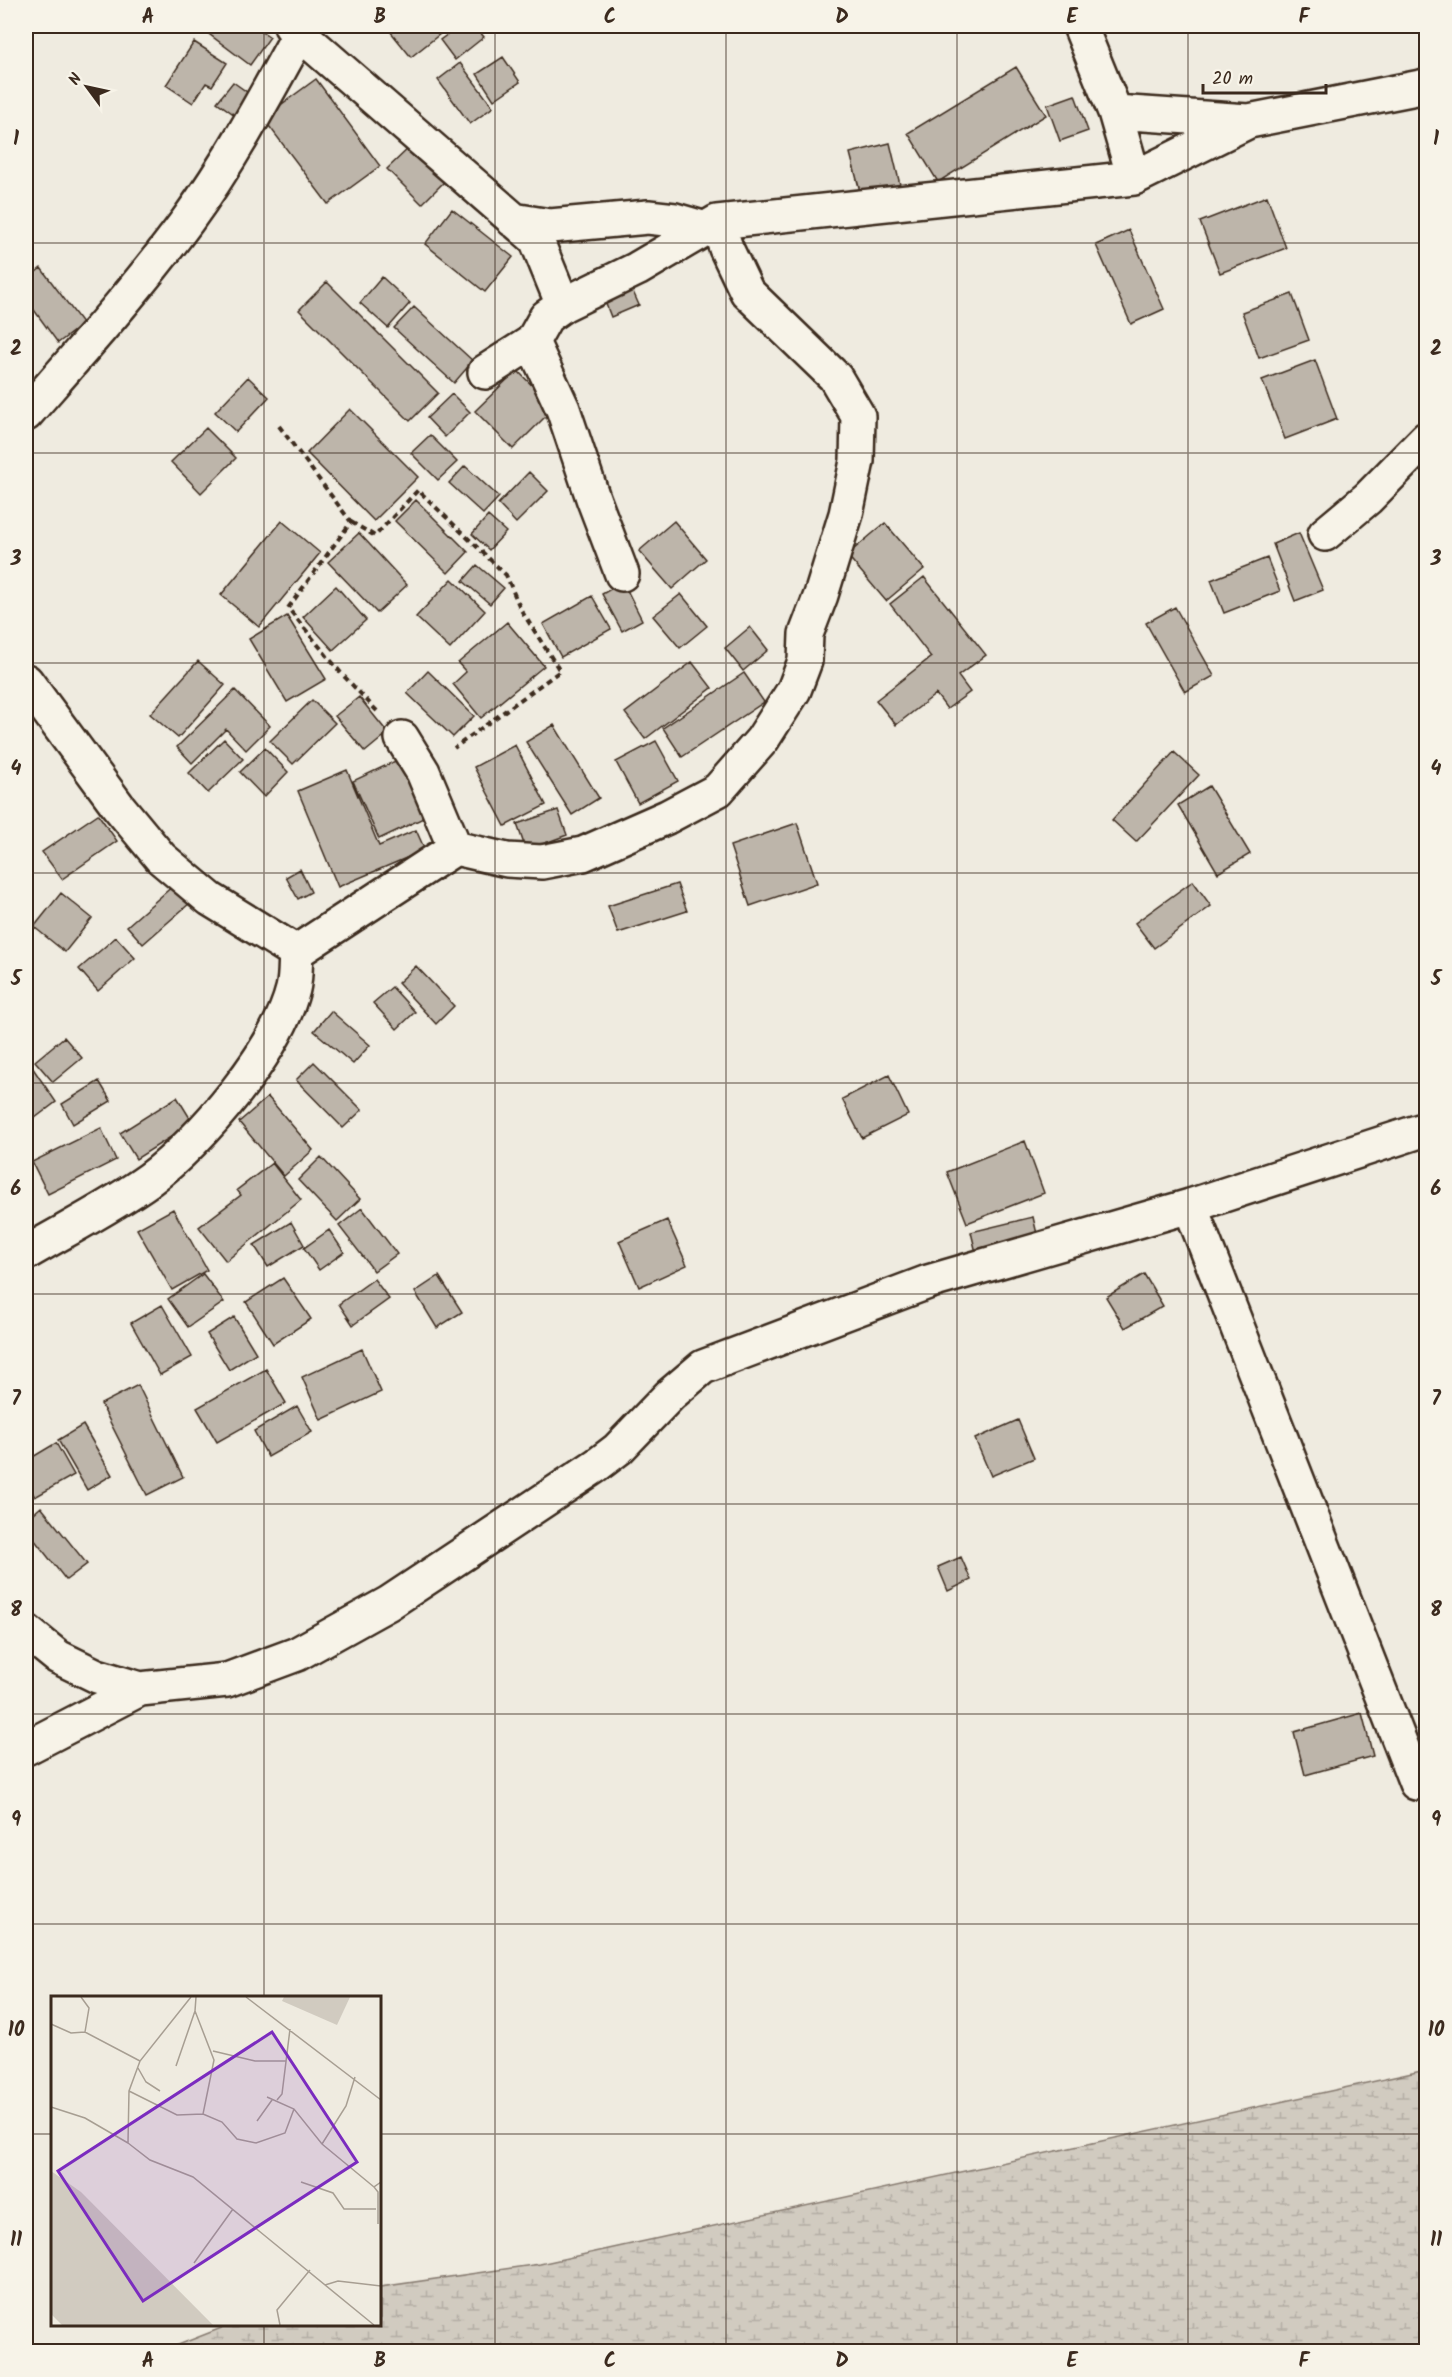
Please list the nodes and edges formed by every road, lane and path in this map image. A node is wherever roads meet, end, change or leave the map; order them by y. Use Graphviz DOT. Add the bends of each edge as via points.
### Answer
graph roads {
  1 [pos="1080,26"];
  2 [pos="295,29"];
  3 [pos="1426,87"];
  4 [pos="1115,112"];
  5 [pos="1249,122"];
  6 [pos="1134,178"];
  7 [pos="513,220"];
  8 [pos="711,226"];
  9 [pos="563,305"];
  10 [pos="532,342"];
  11 [pos="485,372"];
  12 [pos="26,414"];
  13 [pos="279,426"];
  14 [pos="1426,439"];
  15 [pos="351,522"];
  16 [pos="1324,534"];
  17 [pos="622,574"];
  18 [pos="26,681"];
  19 [pos="402,738"];
  20 [pos="423,772"];
  21 [pos="454,848"];
  22 [pos="296,952"];
  23 [pos="1426,1129"];
  24 [pos="1190,1206"];
  25 [pos="26,1253"];
  26 [pos="26,1631"];
  27 [pos="140,1689"];
  28 [pos="26,1748"];
  29 [pos="1416,1783"];
  1 -- 4 [label="street"];
  2 -- 7 [label="street"];
  2 -- 12 [label="street" via="258,112 188,219 141,281"];
  3 -- 5 [label="street"];
  4 -- 5 [label="street"];
  4 -- 6 [label="street"];
  5 -- 6 [label="street"];
  6 -- 8 [label="street"];
  7 -- 8 [label="street" via="550,226 648,217"];
  7 -- 9 [label="street" via="536,239"];
  8 -- 9 [label="street" via="637,269"];
  8 -- 21 [label="street" via="747,292 835,377 858,416 857,461 846,514 806,634 805,661 794,690 762,740 718,790 667,818 583,855 542,862 507,860"];
  9 -- 10 [label="street" via="546,317"];
  10 -- 11 [label="street"];
  10 -- 17 [label="street" via="563,409"];
  13 -- 15 [label="path"];
  14 -- 16 [label="street" via="1368,498"];
  15 -- 19 [label="path" via="288,608 341,673"];
  15 -- 20 [label="path" via="375,536 418,490 506,575 521,610 560,671"];
  18 -- 22 [label="street" via="161,858 210,899"];
  19 -- 20 [label="street"];
  20 -- 21 [label="street"];
  21 -- 22 [label="street"];
  22 -- 25 [label="street" via="294,987 284,1016 246,1078 212,1120 143,1184"];
  23 -- 24 [label="street"];
  24 -- 27 [label="street" via="928,1282 703,1367 597,1465 389,1603 297,1654 227,1680"];
  24 -- 29 [label="street"];
  26 -- 27 [label="street" via="58,1657 97,1676"];
  27 -- 28 [label="street"];
}
